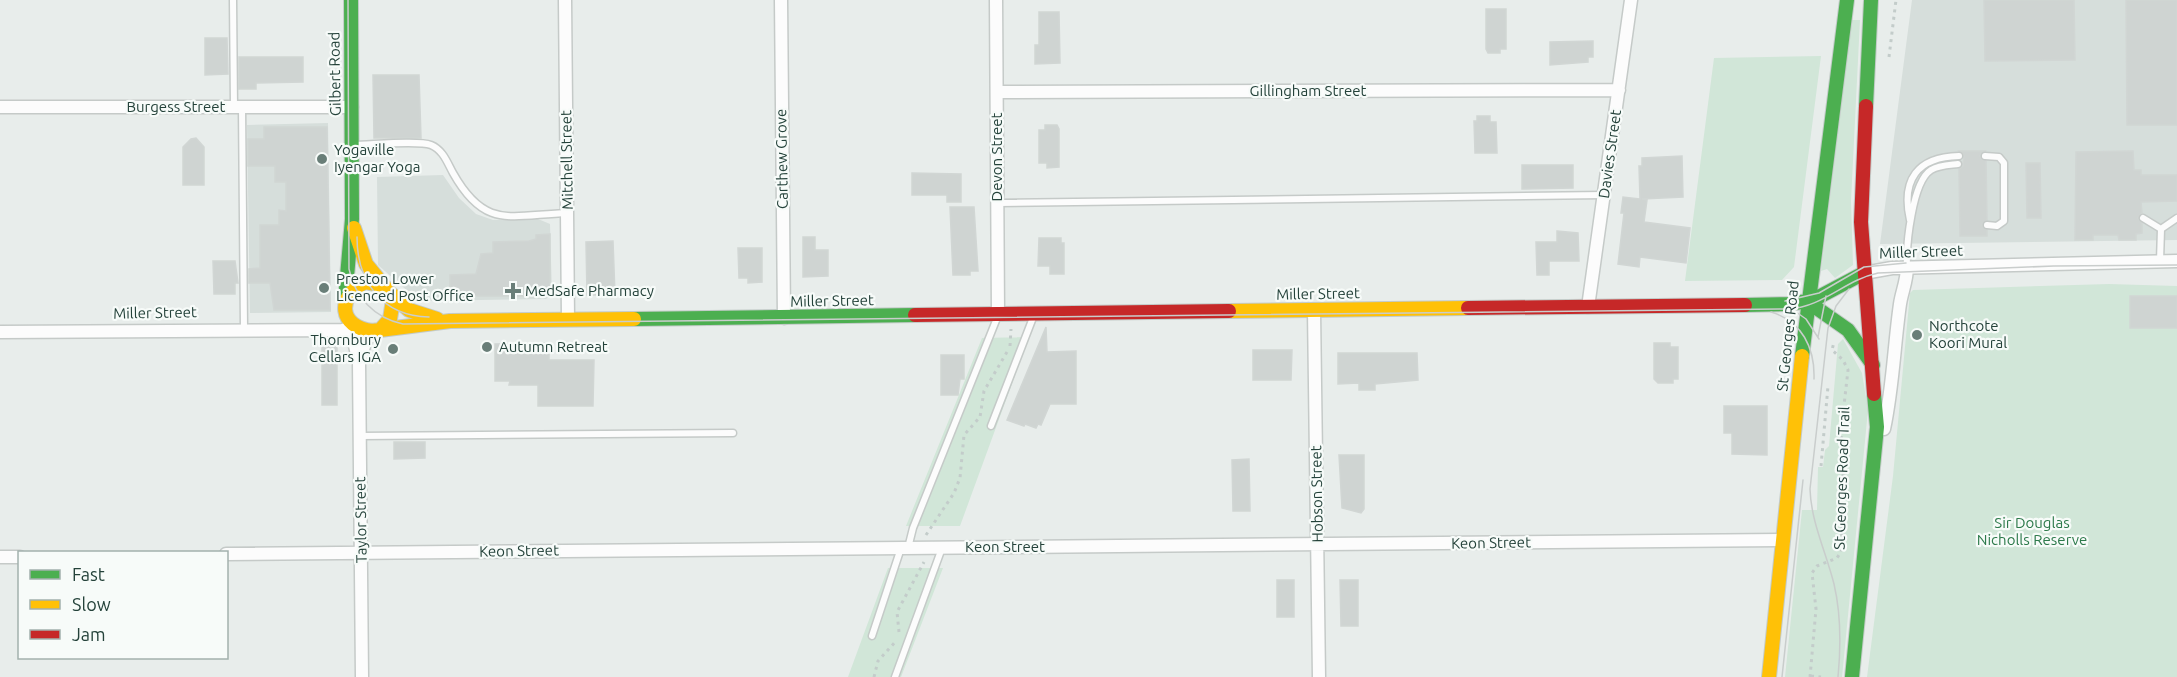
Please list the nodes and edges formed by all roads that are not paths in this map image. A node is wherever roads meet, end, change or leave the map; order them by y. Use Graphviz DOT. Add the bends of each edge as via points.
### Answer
graph roads {
  1 [pos="232,0"];
  2 [pos="351,0"];
  3 [pos="565,0"];
  4 [pos="781,0"];
  5 [pos="996,0"];
  6 [pos="1631,0"];
  7 [pos="1847,0"];
  8 [pos="1871,0"];
  9 [pos="1619,90"];
  10 [pos="997,92"];
  11 [pos="0,107"];
  12 [pos="238,107"];
  13 [pos="352,107"];
  14 [pos="352,145"];
  15 [pos="1959,156"];
  16 [pos="1985,156"];
  17 [pos="1959,164"];
  18 [pos="1604,195"];
  19 [pos="998,202"];
  20 [pos="567,213"];
  21 [pos="2143,218"];
  22 [pos="2177,218"];
  23 [pos="352,220"];
  24 [pos="1910,221"];
  25 [pos="1987,225"];
  26 [pos="2161,229"];
  27 [pos="2160,261"];
  28 [pos="2177,261"];
  29 [pos="1907,267"];
  30 [pos="1864,273"];
  31 [pos="389,291"];
  32 [pos="1808,302"];
  33 [pos="345,303"];
  34 [pos="1588,307"];
  35 [pos="1314,311"];
  36 [pos="998,314"];
  37 [pos="1035,315"];
  38 [pos="784,318"];
  39 [pos="568,319"];
  40 [pos="450,321"];
  41 [pos="356,327"];
  42 [pos="311,328"];
  43 [pos="244,329"];
  44 [pos="379,329"];
  45 [pos="0,332"];
  46 [pos="359,363"];
  47 [pos="1874,367"];
  48 [pos="991,426"];
  49 [pos="733,433"];
  50 [pos="360,436"];
  51 [pos="1874,471"];
  52 [pos="1783,540"];
  53 [pos="1318,544"];
  54 [pos="942,547"];
  55 [pos="905,548"];
  56 [pos="362,553"];
  57 [pos="228,554"];
  58 [pos="18,556"];
  59 [pos="0,557"];
  60 [pos="872,636"];
  61 [pos="362,677"];
  62 [pos="895,677"];
  63 [pos="1319,677"];
  64 [pos="1769,677"];
  65 [pos="1852,677"];
  1 -- 12 [label="lane"];
  2 -- 13 [label="main road, Gilbert Road"];
  3 -- 20 [label="street, Mitchell Street"];
  4 -- 38 [label="street, Carthew Grove"];
  5 -- 10 [label="street, Devon Street"];
  6 -- 9 [label="street, Davies Street"];
  7 -- 32 [label="main road, St Georges Road"];
  8 -- 30 [label="main road" via="1861,206"];
  9 -- 10 [label="street, Gillingham Street"];
  9 -- 18 [label="street, Davies Street"];
  10 -- 19 [label="street, Devon Street"];
  11 -- 12 [label="street, Burgess Street"];
  12 -- 13 [label="street, Burgess Street"];
  12 -- 43 [label="lane"];
  13 -- 14 [label="main road, Gilbert Road"];
  14 -- 20 [label="lane" via="429,144 441,151 476,206 487,212"];
  14 -- 23 [label="main road, Gilbert Road"];
  15 -- 24 [label="lane" via="1933,159 1919,168 1907,197"];
  16 -- 25 [label="lane" via="1999,157 2004,163 2004,221 1997,226"];
  17 -- 24 [label="lane" via="1927,173"];
  18 -- 19 [label="lane"];
  18 -- 34 [label="street, Davies Street"];
  19 -- 36 [label="street, Devon Street"];
  20 -- 39 [label="street, Mitchell Street"];
  21 -- 26 [label="lane"];
  22 -- 26 [label="lane"];
  23 -- 31 [label="main road, Gilbert Road" via="366,264"];
  23 -- 33 [label="main road, Gilbert Road"];
  24 -- 29 [label="lane"];
  26 -- 27 [label="lane"];
  27 -- 28 [label="street, Miller Street"];
  27 -- 29 [label="street, Miller Street"];
  29 -- 30 [label="street, Miller Street"];
  29 -- 51 [label="street" via="1892,391"];
  30 -- 32 [label="main road, Miller Street"];
  30 -- 47 [label="main road"];
  31 -- 33 [label="main road" via="378,283 366,282 355,286"];
  31 -- 40 [label="main road, Miller Street" via="409,310"];
  31 -- 44 [label="main road" via="394,301 393,314"];
  32 -- 34 [label="main road, Miller Street"];
  32 -- 47 [label="main road" via="1848,330"];
  32 -- 52 [label="main road, St Georges Road"];
  33 -- 41 [label="main road" via="347,317"];
  33 -- 42 [label="street, Miller Street" via="339,319"];
  34 -- 35 [label="main road, Miller Street"];
  35 -- 37 [label="main road, Miller Street"];
  35 -- 53 [label="street, Hobson Street"];
  36 -- 37 [label="main road, Miller Street"];
  36 -- 38 [label="main road, Miller Street"];
  36 -- 55 [label="lane"];
  37 -- 48 [label="lane"];
  38 -- 39 [label="main road, Miller Street"];
  39 -- 40 [label="main road, Miller Street"];
  40 -- 44 [label="main road, Miller Street"];
  41 -- 42 [label="street, Miller Street"];
  41 -- 44 [label="main road"];
  41 -- 46 [label="street, Taylor Street" via="353,336"];
  42 -- 43 [label="street, Miller Street"];
  43 -- 45 [label="street, Miller Street"];
  44 -- 46 [label="street, Taylor Street" via="366,340"];
  46 -- 50 [label="street, Taylor Street"];
  47 -- 51 [label="main road"];
  49 -- 50 [label="lane"];
  50 -- 56 [label="street, Taylor Street"];
  51 -- 65 [label="main road"];
  52 -- 53 [label="street, Keon Street"];
  52 -- 64 [label="main road, St Georges Road"];
  53 -- 54 [label="street, Keon Street"];
  53 -- 63 [label="street, Hobson Street"];
  54 -- 55 [label="street, Keon Street"];
  54 -- 62 [label="lane"];
  55 -- 56 [label="street, Keon Street"];
  55 -- 60 [label="lane"];
  56 -- 57 [label="street, Keon Street"];
  56 -- 61 [label="street, Taylor Street"];
  58 -- 59 [label="street"];
}
